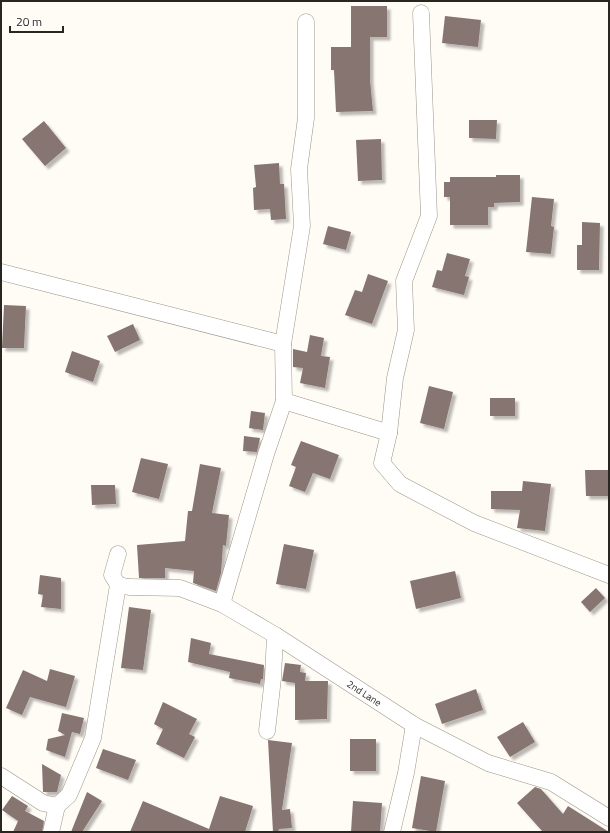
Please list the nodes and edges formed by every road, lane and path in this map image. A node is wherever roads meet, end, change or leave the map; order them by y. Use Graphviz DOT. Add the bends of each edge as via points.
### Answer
graph roads {
  1 [pos="421,13"];
  2 [pos="306,22"];
  3 [pos="1,272"];
  4 [pos="283,344"];
  5 [pos="284,401"];
  6 [pos="389,432"];
  7 [pos="118,554"];
  8 [pos="609,575"];
  9 [pos="118,585"];
  10 [pos="222,604"];
  11 [pos="274,635"];
  12 [pos="414,725"];
  13 [pos="267,731"];
  14 [pos="1,776"];
  15 [pos="57,806"];
  16 [pos="609,818"];
  17 [pos="51,832"];
  18 [pos="392,832"];
  1 -- 6 [label="street" via="429,216 404,281 406,330 395,378"];
  2 -- 4 [label="street" via="306,118 299,169 302,226"];
  3 -- 4 [label="street"];
  4 -- 5 [label="street"];
  5 -- 6 [label="street"];
  5 -- 10 [label="street"];
  6 -- 8 [label="street" via="382,463 400,484 474,523"];
  7 -- 9 [label="street" via="112,575"];
  9 -- 10 [label="street, 2nd Lane" via="180,588"];
  9 -- 15 [label="street" via="93,738 69,795"];
  10 -- 11 [label="street, 2nd Lane"];
  11 -- 12 [label="street, 2nd Lane"];
  11 -- 13 [label="street" via="273,678"];
  12 -- 16 [label="street, 2nd Lane" via="488,763 551,782"];
  12 -- 18 [label="street"];
  14 -- 15 [label="street" via="43,803"];
  15 -- 17 [label="street"];
}
